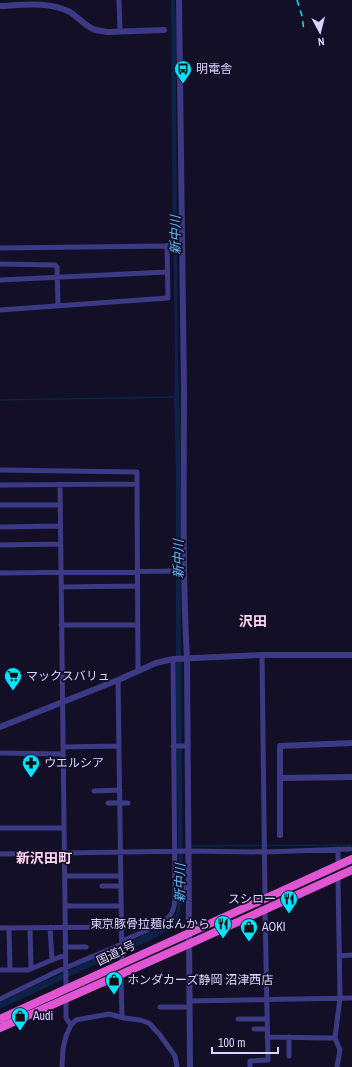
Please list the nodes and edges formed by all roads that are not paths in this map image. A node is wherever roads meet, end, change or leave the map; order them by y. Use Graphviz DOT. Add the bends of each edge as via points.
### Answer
graph roads {
  1 [pos="119,0"];
  2 [pos="179,0"];
  3 [pos="11,3"];
  4 [pos="0,6"];
  5 [pos="164,30"];
  6 [pos="120,31"];
  7 [pos="167,246"];
  8 [pos="182,246"];
  9 [pos="0,248"];
  10 [pos="0,264"];
  11 [pos="168,272"];
  12 [pos="57,277"];
  13 [pos="0,280"];
  14 [pos="58,306"];
  15 [pos="0,310"];
  16 [pos="0,470"];
  17 [pos="0,484"];
  18 [pos="60,484"];
  19 [pos="137,484"];
  20 [pos="0,505"];
  21 [pos="60,505"];
  22 [pos="60,526"];
  23 [pos="0,527"];
  24 [pos="60,544"];
  25 [pos="0,545"];
  26 [pos="137,571"];
  27 [pos="184,571"];
  28 [pos="0,573"];
  29 [pos="61,573"];
  30 [pos="137,586"];
  31 [pos="61,587"];
  32 [pos="61,625"];
  33 [pos="138,625"];
  34 [pos="262,655"];
  35 [pos="352,655"];
  36 [pos="187,658"];
  37 [pos="174,659"];
  38 [pos="138,671"];
  39 [pos="118,680"];
  40 [pos="62,702"];
  41 [pos="0,727"];
  42 [pos="352,743"];
  43 [pos="119,746"];
  44 [pos="173,746"];
  45 [pos="188,746"];
  46 [pos="63,747"];
  47 [pos="0,754"];
  48 [pos="63,754"];
  49 [pos="352,777"];
  50 [pos="280,778"];
  51 [pos="120,790"];
  52 [pos="94,791"];
  53 [pos="108,803"];
  54 [pos="120,803"];
  55 [pos="128,803"];
  56 [pos="0,828"];
  57 [pos="64,828"];
  58 [pos="280,835"];
  59 [pos="338,849"];
  60 [pos="350,849"];
  61 [pos="187,851"];
  62 [pos="121,852"];
  63 [pos="175,852"];
  64 [pos="265,852"];
  65 [pos="65,853"];
  66 [pos="0,854"];
  67 [pos="352,859"];
  68 [pos="338,865"];
  69 [pos="352,870"];
  70 [pos="65,876"];
  71 [pos="121,876"];
  72 [pos="338,876"];
  73 [pos="102,886"];
  74 [pos="121,886"];
  75 [pos="187,887"];
  76 [pos="176,888"];
  77 [pos="265,898"];
  78 [pos="65,906"];
  79 [pos="121,906"];
  80 [pos="265,909"];
  81 [pos="142,926"];
  82 [pos="65,927"];
  83 [pos="121,927"];
  84 [pos="0,928"];
  85 [pos="9,928"];
  86 [pos="30,928"];
  87 [pos="50,928"];
  88 [pos="189,933"];
  89 [pos="122,943"];
  90 [pos="189,944"];
  91 [pos="65,947"];
  92 [pos="86,947"];
  93 [pos="65,955"];
  94 [pos="352,955"];
  95 [pos="339,956"];
  96 [pos="52,960"];
  97 [pos="122,960"];
  98 [pos="31,969"];
  99 [pos="65,969"];
  100 [pos="0,970"];
  101 [pos="10,970"];
  102 [pos="121,974"];
  103 [pos="66,986"];
  104 [pos="66,998"];
  105 [pos="340,998"];
  106 [pos="352,998"];
  107 [pos="0,999"];
  108 [pos="267,1000"];
  109 [pos="189,1004"];
  110 [pos="160,1007"];
  111 [pos="122,1017"];
  112 [pos="0,1019"];
  113 [pos="267,1019"];
  114 [pos="238,1020"];
  115 [pos="71,1025"];
  116 [pos="0,1028"];
  117 [pos="254,1029"];
  118 [pos="267,1029"];
  119 [pos="267,1037"];
  120 [pos="289,1037"];
  121 [pos="335,1038"];
  122 [pos="290,1056"];
  123 [pos="268,1060"];
  124 [pos="62,1067"];
  125 [pos="177,1067"];
  126 [pos="190,1067"];
  127 [pos="250,1067"];
  128 [pos="269,1067"];
  129 [pos="337,1067"];
  1 -- 6 [label="street"];
  2 -- 8 [label="street"];
  3 -- 4 [label="street"];
  3 -- 6 [label="street" via="55,7 70,12 99,31"];
  5 -- 6 [label="street"];
  7 -- 8 [label="street"];
  7 -- 9 [label="street"];
  7 -- 11 [label="street"];
  8 -- 27 [label="street"];
  10 -- 12 [label="street" via="55,265"];
  11 -- 12 [label="street"];
  11 -- 14 [label="street" via="168,298"];
  12 -- 13 [label="street"];
  12 -- 14 [label="street"];
  14 -- 15 [label="street"];
  16 -- 19 [label="street" via="137,472"];
  17 -- 18 [label="street"];
  18 -- 19 [label="street"];
  18 -- 21 [label="street"];
  19 -- 26 [label="street"];
  20 -- 21 [label="street"];
  21 -- 22 [label="street"];
  22 -- 23 [label="street"];
  22 -- 24 [label="street"];
  24 -- 25 [label="street"];
  24 -- 29 [label="street"];
  26 -- 27 [label="street"];
  26 -- 29 [label="street"];
  26 -- 30 [label="street"];
  27 -- 36 [label="street"];
  28 -- 29 [label="street"];
  29 -- 31 [label="street"];
  30 -- 31 [label="street"];
  30 -- 33 [label="street"];
  31 -- 32 [label="street"];
  32 -- 33 [label="street"];
  32 -- 40 [label="street"];
  33 -- 38 [label="street"];
  34 -- 35 [label="street"];
  34 -- 36 [label="street"];
  34 -- 64 [label="street"];
  36 -- 37 [label="street"];
  36 -- 45 [label="street"];
  37 -- 38 [label="street"];
  37 -- 44 [label="street"];
  38 -- 39 [label="street"];
  39 -- 40 [label="street"];
  39 -- 43 [label="street"];
  40 -- 41 [label="street"];
  40 -- 46 [label="street"];
  42 -- 50 [label="street" via="280,746"];
  43 -- 46 [label="street"];
  43 -- 51 [label="street"];
  44 -- 45 [label="street"];
  44 -- 63 [label="street"];
  45 -- 61 [label="street"];
  46 -- 48 [label="street"];
  47 -- 48 [label="street"];
  48 -- 57 [label="street"];
  49 -- 50 [label="street"];
  50 -- 58 [label="street"];
  51 -- 52 [label="street"];
  51 -- 54 [label="street"];
  53 -- 54 [label="street"];
  54 -- 55 [label="street"];
  54 -- 62 [label="street"];
  56 -- 57 [label="street"];
  57 -- 65 [label="street"];
  59 -- 60 [label="street"];
  59 -- 64 [label="street"];
  59 -- 68 [label="street"];
  61 -- 63 [label="street"];
  61 -- 64 [label="street"];
  61 -- 75 [label="street"];
  62 -- 63 [label="street"];
  62 -- 65 [label="street"];
  62 -- 71 [label="street"];
  63 -- 76 [label="street"];
  64 -- 77 [label="street"];
  65 -- 66 [label="street"];
  65 -- 70 [label="street"];
  67 -- 68 [label="highway, 国道1号"];
  68 -- 77 [label="highway, 国道1号"];
  69 -- 72 [label="highway, 国道1号"];
  70 -- 71 [label="street"];
  70 -- 78 [label="street"];
  71 -- 74 [label="street"];
  72 -- 80 [label="highway, 国道1号"];
  72 -- 95 [label="street"];
  73 -- 74 [label="street"];
  74 -- 79 [label="street"];
  75 -- 76 [label="street"];
  75 -- 88 [label="street"];
  76 -- 89 [label="street" via="172,913 164,921"];
  77 -- 88 [label="highway, 国道1号"];
  78 -- 79 [label="street"];
  78 -- 82 [label="street"];
  79 -- 83 [label="street"];
  80 -- 90 [label="highway, 国道1号"];
  80 -- 108 [label="street"];
  81 -- 83 [label="street"];
  82 -- 83 [label="street"];
  82 -- 87 [label="street"];
  82 -- 91 [label="street"];
  83 -- 89 [label="street"];
  84 -- 85 [label="street"];
  85 -- 86 [label="street"];
  85 -- 101 [label="street"];
  86 -- 87 [label="street"];
  86 -- 98 [label="street"];
  87 -- 96 [label="street"];
  88 -- 90 [label="street"];
  88 -- 97 [label="highway, 国道1号"];
  89 -- 97 [label="street"];
  89 -- 99 [label="street"];
  90 -- 102 [label="highway, 国道1号"];
  90 -- 109 [label="street"];
  91 -- 92 [label="street"];
  91 -- 93 [label="street"];
  93 -- 96 [label="street"];
  93 -- 99 [label="street"];
  94 -- 95 [label="street"];
  95 -- 105 [label="street"];
  96 -- 98 [label="street"];
  97 -- 103 [label="highway, 国道1号"];
  98 -- 101 [label="street"];
  99 -- 103 [label="street"];
  99 -- 107 [label="street"];
  100 -- 101 [label="street"];
  102 -- 104 [label="highway, 国道1号"];
  102 -- 111 [label="street"];
  103 -- 112 [label="highway, 国道1号"];
  104 -- 115 [label="street" via="66,1018"];
  104 -- 116 [label="highway, 国道1号"];
  105 -- 106 [label="street"];
  105 -- 108 [label="street"];
  105 -- 121 [label="street"];
  108 -- 109 [label="street"];
  108 -- 113 [label="street"];
  109 -- 110 [label="street"];
  109 -- 126 [label="street"];
  111 -- 115 [label="street" via="109,1014 76,1020"];
  111 -- 125 [label="street" via="149,1024 175,1056"];
  113 -- 114 [label="street"];
  113 -- 118 [label="street"];
  115 -- 124 [label="street" via="63,1049"];
  117 -- 118 [label="street"];
  118 -- 119 [label="street"];
  119 -- 120 [label="street"];
  119 -- 123 [label="street"];
  120 -- 121 [label="street"];
  120 -- 122 [label="street"];
  121 -- 129 [label="street" via="340,1050"];
  123 -- 127 [label="street" via="250,1061"];
  123 -- 128 [label="street"];
}
